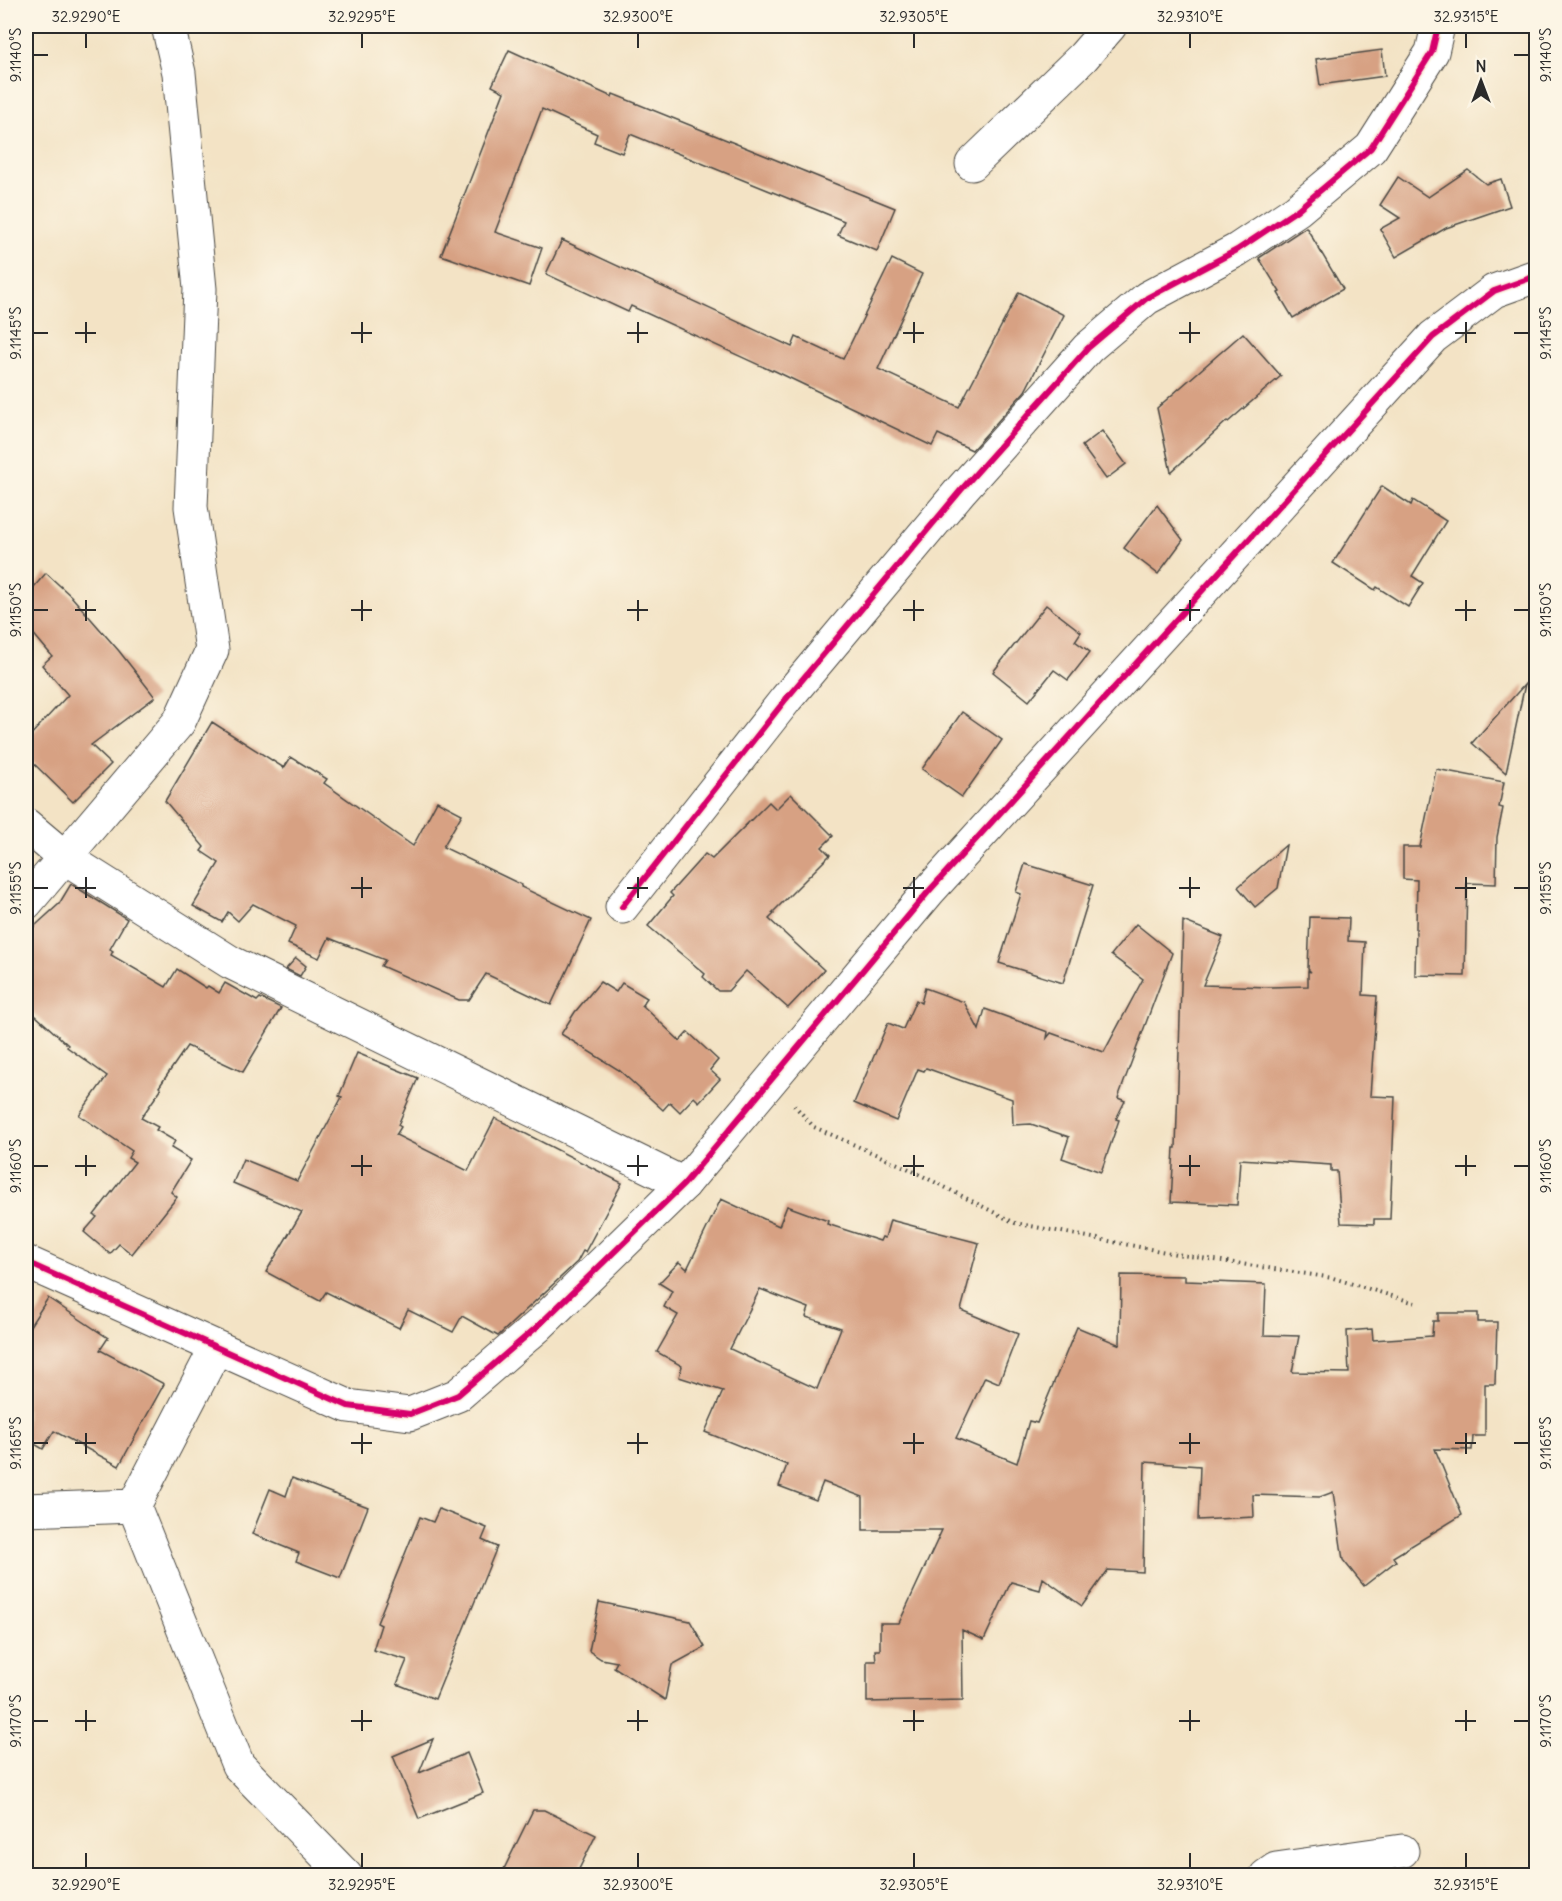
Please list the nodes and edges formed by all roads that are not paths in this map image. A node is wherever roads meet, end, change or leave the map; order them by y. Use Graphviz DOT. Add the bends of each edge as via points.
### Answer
graph roads {
  1 [pos="168,26"];
  2 [pos="1110,26"];
  3 [pos="1438,26"];
  4 [pos="972,164"];
  5 [pos="1536,276"];
  6 [pos="26,825"];
  7 [pos="64,857"];
  8 [pos="26,903"];
  9 [pos="622,907"];
  10 [pos="684,1184"];
  11 [pos="26,1262"];
  12 [pos="216,1348"];
  13 [pos="134,1506"];
  14 [pos="26,1510"];
  15 [pos="1402,1851"];
  16 [pos="346,1875"];
  17 [pos="1266,1875"];
  1 -- 7 [label="street" via="179,73 200,289 191,507 212,650 179,722"];
  2 -- 4 [label="street"];
  3 -- 9 [label="street" via="1432,52 1371,148 1297,210 1237,250 1147,298 1088,348 961,490 786,699"];
  5 -- 10 [label="street" via="1494,291 1433,337 929,891"];
  6 -- 7 [label="street"];
  7 -- 8 [label="street"];
  7 -- 10 [label="street" via="231,962"];
  10 -- 12 [label="street" via="538,1326 458,1395 410,1414 348,1406"];
  11 -- 12 [label="street"];
  12 -- 13 [label="street"];
  13 -- 14 [label="street"];
  13 -- 16 [label="street" via="238,1765"];
  15 -- 17 [label="street" via="1276,1869"];
}
